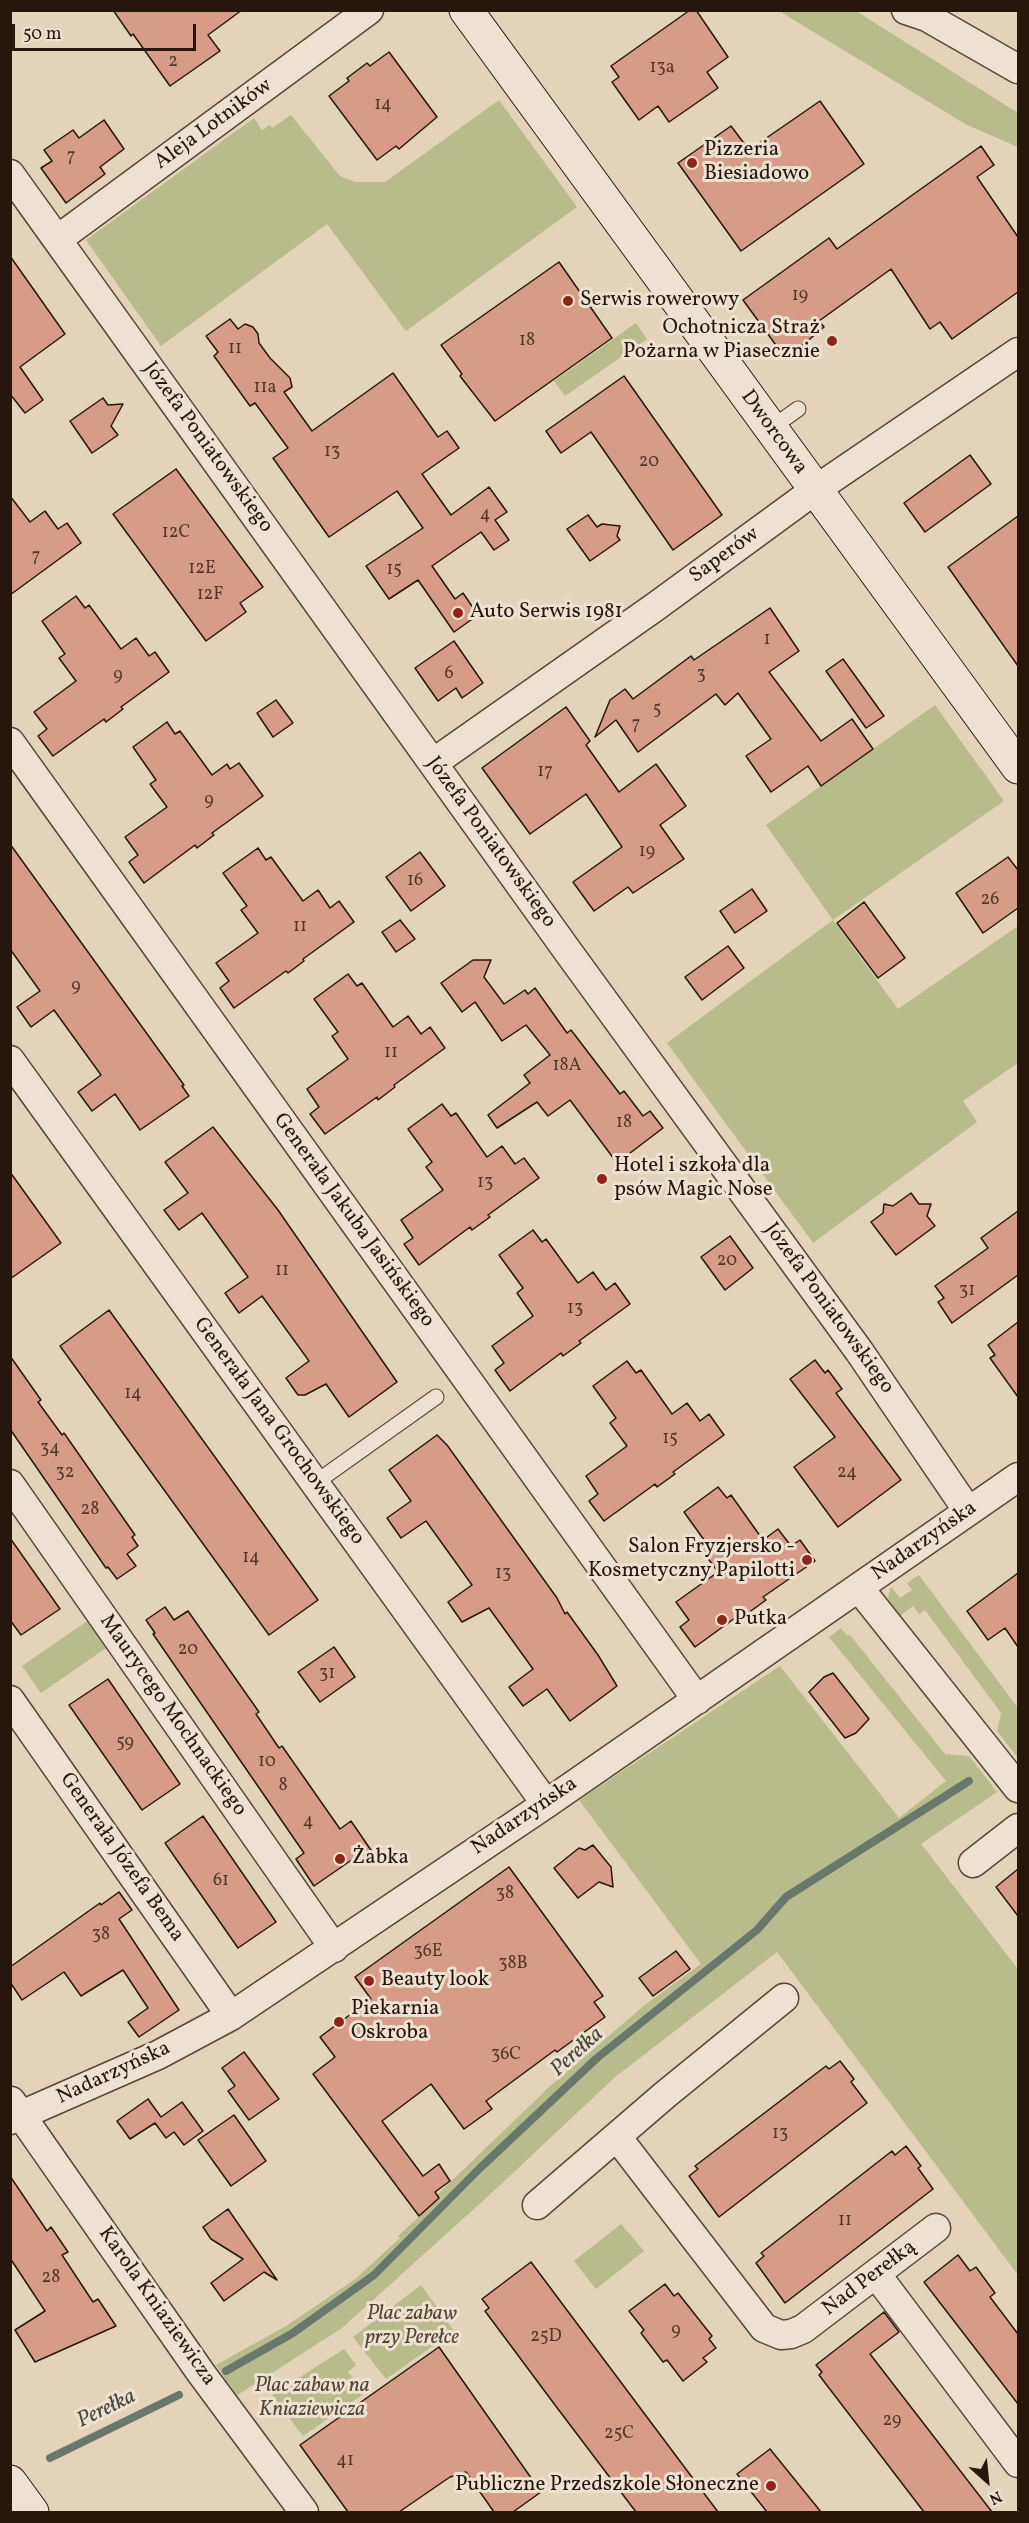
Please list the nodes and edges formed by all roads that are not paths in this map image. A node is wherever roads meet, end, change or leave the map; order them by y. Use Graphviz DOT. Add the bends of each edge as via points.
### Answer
graph roads {
  1 [pos="369,10"];
  2 [pos="466,10"];
  3 [pos="906,10"];
  4 [pos="1018,69"];
  5 [pos="10,174"];
  6 [pos="58,239"];
  7 [pos="1018,352"];
  8 [pos="798,409"];
  9 [pos="770,429"];
  10 [pos="815,490"];
  11 [pos="10,742"];
  12 [pos="432,763"];
  13 [pos="1018,767"];
  14 [pos="10,1060"];
  15 [pos="436,1397"];
  16 [pos="1018,1477"];
  17 [pos="315,1483"];
  18 [pos="10,1484"];
  19 [pos="968,1511"];
  20 [pos="859,1587"];
  21 [pos="10,1700"];
  22 [pos="697,1700"];
  23 [pos="1018,1788"];
  24 [pos="546,1804"];
  25 [pos="1018,1828"];
  26 [pos="973,1863"];
  27 [pos="334,1948"];
  28 [pos="784,1998"];
  29 [pos="231,2016"];
  30 [pos="14,2112"];
  31 [pos="617,2138"];
  32 [pos="537,2205"];
  33 [pos="936,2228"];
  34 [pos="876,2274"];
  35 [pos="1018,2463"];
  36 [pos="10,2482"];
  37 [pos="32,2512"];
  38 [pos="304,2512"];
  1 -- 6 [label="street, Aleja Lotników"];
  2 -- 9 [label="street, Dworcowa"];
  3 -- 4 [label="street" via="927,17"];
  5 -- 6 [label="street, Józefa Poniatowskiego"];
  6 -- 12 [label="street, Józefa Poniatowskiego"];
  7 -- 10 [label="street, Saperów" via="924,408"];
  8 -- 9 [label="lane"];
  9 -- 10 [label="street, Dworcowa"];
  10 -- 12 [label="street, Saperów"];
  10 -- 13 [label="street, Dworcowa"];
  11 -- 22 [label="street, Generała Jakuba Jasińskiego"];
  12 -- 19 [label="street, Józefa Poniatowskiego" via="859,1351"];
  14 -- 17 [label="street, Generała Jana Grochowskiego"];
  15 -- 17 [label="lane"];
  16 -- 19 [label="street, Nadarzyńska"];
  17 -- 24 [label="street, Generała Jana Grochowskiego"];
  18 -- 27 [label="street, Maurycego Mochnackiego"];
  19 -- 20 [label="street, Nadarzyńska"];
  20 -- 22 [label="street, Nadarzyńska"];
  20 -- 23 [label="street"];
  21 -- 29 [label="street, Generała Józefa Bema"];
  22 -- 24 [label="street, Nadarzyńska"];
  24 -- 27 [label="street, Nadarzyńska"];
  25 -- 26 [label="street"];
  27 -- 29 [label="street, Nadarzyńska"];
  28 -- 31 [label="street"];
  29 -- 30 [label="street, Nadarzyńska" via="158,2055"];
  30 -- 38 [label="street, Karola Kniaziewicza"];
  31 -- 32 [label="street"];
  31 -- 34 [label="street, Nad Perełką" via="764,2328 781,2335 803,2329"];
  33 -- 34 [label="street, Nad Perełką"];
  34 -- 35 [label="street"];
  36 -- 37 [label="street"];
}
